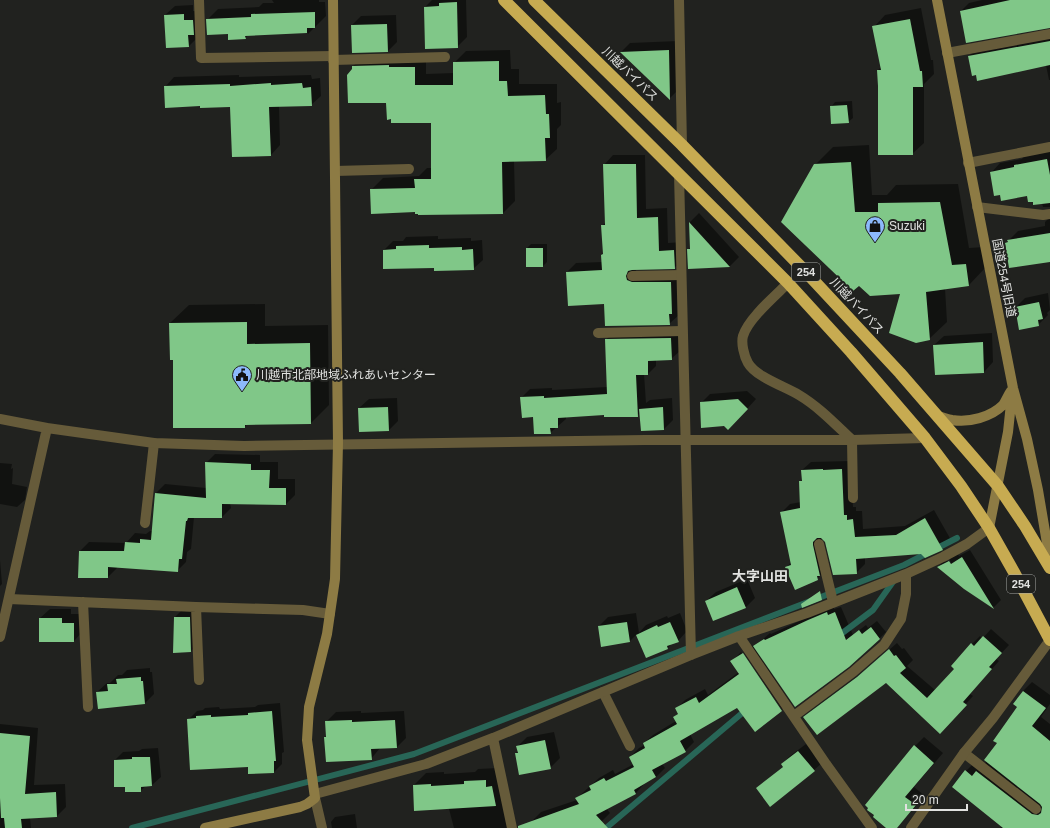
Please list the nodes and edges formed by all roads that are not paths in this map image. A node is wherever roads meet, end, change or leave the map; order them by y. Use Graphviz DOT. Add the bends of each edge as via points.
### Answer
graph roads {
  1 [pos="199,0"];
  2 [pos="333,0"];
  3 [pos="504,0"];
  4 [pos="534,0"];
  5 [pos="679,0"];
  6 [pos="937,0"];
  7 [pos="1050,34"];
  8 [pos="947,53"];
  9 [pos="445,57"];
  10 [pos="333,58"];
  11 [pos="682,145"];
  12 [pos="1050,147"];
  13 [pos="968,163"];
  14 [pos="409,169"];
  15 [pos="335,171"];
  16 [pos="679,174"];
  17 [pos="977,208"];
  18 [pos="1050,214"];
  19 [pos="681,275"];
  20 [pos="632,276"];
  21 [pos="788,283"];
  22 [pos="682,331"];
  23 [pos="598,333"];
  24 [pos="1013,388"];
  25 [pos="937,416"];
  26 [pos="0,419"];
  27 [pos="47,428"];
  28 [pos="925,438"];
  29 [pos="685,440"];
  30 [pos="852,440"];
  31 [pos="154,443"];
  32 [pos="338,443"];
  33 [pos="998,486"];
  34 [pos="853,498"];
  35 [pos="145,523"];
  36 [pos="989,528"];
  37 [pos="819,544"];
  38 [pos="1050,561"];
  39 [pos="1050,568"];
  40 [pos="906,574"];
  41 [pos="8,599"];
  42 [pos="83,602"];
  43 [pos="833,602"];
  44 [pos="196,607"];
  45 [pos="330,614"];
  46 [pos="739,636"];
  47 [pos="0,637"];
  48 [pos="1050,640"];
  49 [pos="691,654"];
  50 [pos="199,680"];
  51 [pos="603,692"];
  52 [pos="88,707"];
  53 [pos="794,716"];
  54 [pos="493,738"];
  55 [pos="630,746"];
  56 [pos="964,753"];
  57 [pos="315,796"];
  58 [pos="1036,809"];
  59 [pos="205,828"];
  60 [pos="322,828"];
  61 [pos="512,828"];
  62 [pos="872,828"];
  63 [pos="911,828"];
  1 -- 10 [label="street" via="201,58"];
  2 -- 10 [label="street"];
  3 -- 16 [label="highway, 254"];
  4 -- 11 [label="highway, 川越バイパス / 254"];
  5 -- 11 [label="street"];
  6 -- 8 [label="street, 国道254号旧道"];
  7 -- 8 [label="street"];
  8 -- 13 [label="street, 国道254号旧道"];
  9 -- 10 [label="street"];
  10 -- 15 [label="street"];
  11 -- 25 [label="highway, 川越バイパス / 254" via="810,276"];
  12 -- 13 [label="street"];
  13 -- 17 [label="street, 国道254号旧道"];
  14 -- 15 [label="street"];
  15 -- 32 [label="street"];
  16 -- 19 [label="street"];
  16 -- 21 [label="highway, 254"];
  17 -- 18 [label="street" via="1043,216"];
  17 -- 24 [label="street, 国道254号旧道"];
  19 -- 20 [label="street"];
  19 -- 22 [label="street"];
  21 -- 28 [label="highway, 254"];
  21 -- 30 [label="street" via="749,324 742,337 748,363 758,373 799,395"];
  22 -- 23 [label="street"];
  22 -- 29 [label="street"];
  24 -- 25 [label="street" via="1003,404 983,417 953,420"];
  24 -- 33 [label="street"];
  24 -- 38 [label="street, 国道254号旧道" via="1038,490"];
  25 -- 33 [label="highway, 川越バイパス / 254"];
  26 -- 27 [label="street"];
  27 -- 31 [label="street"];
  27 -- 41 [label="street"];
  28 -- 30 [label="street"];
  28 -- 36 [label="highway, 254"];
  29 -- 30 [label="street"];
  29 -- 32 [label="street"];
  29 -- 49 [label="street"];
  30 -- 34 [label="street"];
  31 -- 32 [label="street" via="244,446"];
  31 -- 35 [label="street"];
  32 -- 45 [label="street" via="336,579"];
  33 -- 36 [label="street"];
  33 -- 39 [label="highway, 川越バイパス / 254" via="1026,526"];
  36 -- 40 [label="street" via="967,544"];
  36 -- 48 [label="highway, 254"];
  37 -- 43 [label="street"];
  40 -- 43 [label="street"];
  40 -- 53 [label="street" via="906,594 901,619 884,645"];
  41 -- 42 [label="street"];
  41 -- 47 [label="street"];
  42 -- 44 [label="street"];
  42 -- 52 [label="street"];
  43 -- 46 [label="street"];
  44 -- 45 [label="street" via="303,610"];
  44 -- 50 [label="street"];
  45 -- 57 [label="street" via="309,707 307,740"];
  46 -- 49 [label="street"];
  46 -- 53 [label="street"];
  48 -- 56 [label="street"];
  49 -- 51 [label="street"];
  51 -- 54 [label="street"];
  51 -- 55 [label="street"];
  53 -- 62 [label="street"];
  54 -- 57 [label="street" via="426,764"];
  54 -- 61 [label="street"];
  56 -- 58 [label="street"];
  56 -- 63 [label="street"];
  57 -- 59 [label="street" via="300,807"];
  57 -- 60 [label="street"];
}
